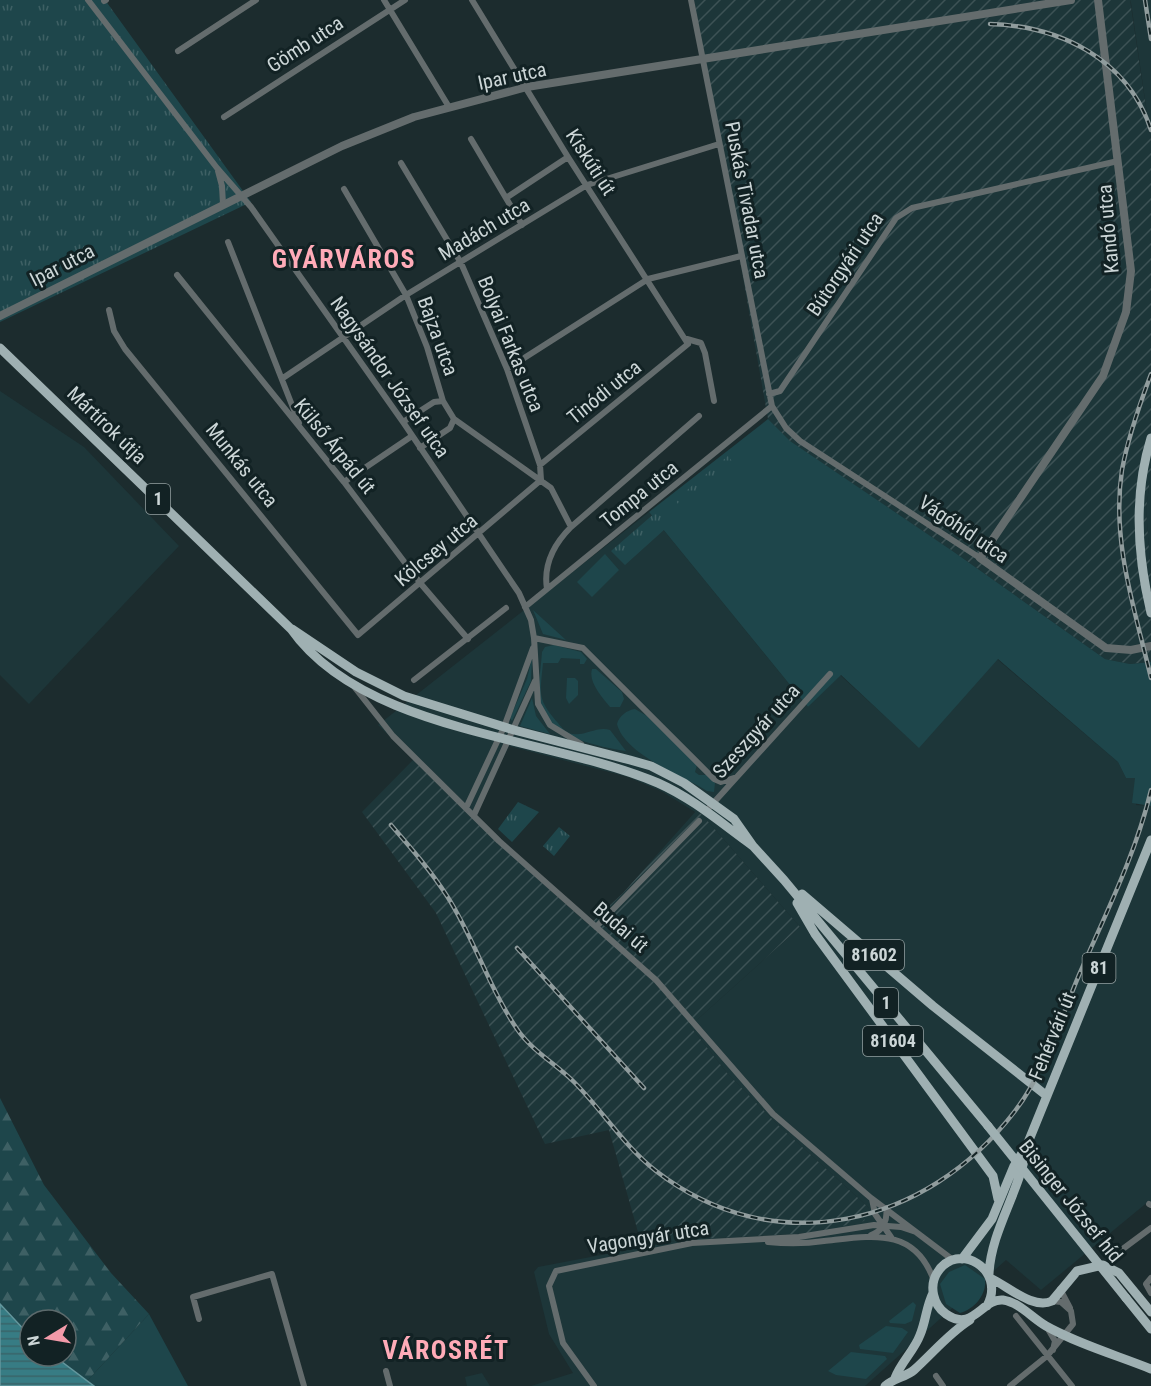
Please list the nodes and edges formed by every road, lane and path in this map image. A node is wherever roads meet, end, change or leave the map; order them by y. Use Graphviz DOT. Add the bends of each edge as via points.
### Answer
graph roads {
  1 [pos="88,0"];
  2 [pos="256,0"];
  3 [pos="384,0"];
  4 [pos="405,0"];
  5 [pos="472,0"];
  6 [pos="691,0"];
  7 [pos="1098,0"];
  8 [pos="1068,1"];
  9 [pos="390,9"];
  10 [pos="178,51"];
  11 [pos="703,60"];
  12 [pos="527,87"];
  13 [pos="448,107"];
  14 [pos="224,117"];
  15 [pos="471,139"];
  16 [pos="719,144"];
  17 [pos="568,157"];
  18 [pos="1118,161"];
  19 [pos="401,163"];
  20 [pos="217,168"];
  21 [pos="587,185"];
  22 [pos="344,189"];
  23 [pos="241,196"];
  24 [pos="506,198"];
  25 [pos="223,204"];
  26 [pos="522,225"];
  27 [pos="228,242"];
  28 [pos="741,256"];
  29 [pos="461,262"];
  30 [pos="177,275"];
  31 [pos="648,279"];
  32 [pos="406,295"];
  33 [pos="109,310"];
  34 [pos="0,316"];
  35 [pos="344,338"];
  36 [pos="688,341"];
  37 [pos="0,348"];
  38 [pos="507,369"];
  39 [pos="283,378"];
  40 [pos="769,394"];
  41 [pos="442,401"];
  42 [pos="714,401"];
  43 [pos="772,406"];
  44 [pos="699,416"];
  45 [pos="454,419"];
  46 [pos="403,422"];
  47 [pos="302,429"];
  48 [pos="412,436"];
  49 [pos="1151,438"];
  50 [pos="420,448"];
  51 [pos="540,465"];
  52 [pos="541,480"];
  53 [pos="344,482"];
  54 [pos="571,526"];
  55 [pos="478,536"];
  56 [pos="980,558"];
  57 [pos="421,584"];
  58 [pos="547,589"];
  59 [pos="525,607"];
  60 [pos="506,608"];
  61 [pos="1151,613"];
  62 [pos="291,629"];
  63 [pos="358,635"];
  64 [pos="468,639"];
  65 [pos="535,641"];
  66 [pos="1151,646"];
  67 [pos="830,674"];
  68 [pos="414,680"];
  69 [pos="536,680"];
  70 [pos="350,681"];
  71 [pos="509,728"];
  72 [pos="499,737"];
  73 [pos="510,740"];
  74 [pos="592,750"];
  75 [pos="737,777"];
  76 [pos="714,802"];
  77 [pos="466,808"];
  78 [pos="707,810"];
  79 [pos="474,815"];
  80 [pos="699,820"];
  81 [pos="1151,840"];
  82 [pos="753,846"];
  83 [pos="784,880"];
  84 [pos="596,927"];
  85 [pos="1047,1096"];
  86 [pos="1027,1145"];
  87 [pos="871,1198"];
  88 [pos="998,1202"];
  89 [pos="886,1208"];
  90 [pos="875,1214"];
  91 [pos="882,1226"];
  92 [pos="866,1227"];
  93 [pos="1151,1228"];
  94 [pos="920,1234"];
  95 [pos="868,1236"];
  96 [pos="894,1239"];
  97 [pos="747,1241"];
  98 [pos="1120,1251"];
  99 [pos="958,1260"];
  100 [pos="989,1276"];
  101 [pos="1151,1278"];
  102 [pos="934,1281"];
  103 [pos="1060,1289"];
  104 [pos="933,1293"];
  105 [pos="1151,1293"];
  106 [pos="1052,1301"];
  107 [pos="987,1306"];
  108 [pos="1071,1311"];
  109 [pos="1151,1312"];
  110 [pos="977,1315"];
  111 [pos="1016,1316"];
  112 [pos="199,1319"];
  113 [pos="1045,1326"];
  114 [pos="1151,1329"];
  115 [pos="1066,1335"];
  116 [pos="1053,1351"];
  117 [pos="1047,1356"];
  118 [pos="1151,1369"];
  119 [pos="386,1371"];
  120 [pos="936,1376"];
  121 [pos="895,1378"];
  122 [pos="304,1386"];
  123 [pos="390,1386"];
  124 [pos="594,1386"];
  125 [pos="885,1386"];
  126 [pos="943,1386"];
  127 [pos="1010,1386"];
  128 [pos="1072,1386"];
  1 -- 20 [label="street, Nagysándor József utca"];
  2 -- 10 [label="street"];
  3 -- 9 [label="street"];
  4 -- 9 [label="street, Gömb utca"];
  5 -- 12 [label="street, Kiskúti út"];
  6 -- 11 [label="street, Puskás Tivadar utca"];
  7 -- 18 [label="street, Kandó utca"];
  8 -- 11 [label="street, Ipar utca"];
  9 -- 13 [label="street"];
  9 -- 14 [label="street, Gömb utca"];
  11 -- 12 [label="street, Ipar utca"];
  11 -- 16 [label="street, Puskás Tivadar utca"];
  12 -- 13 [label="street, Ipar utca"];
  12 -- 17 [label="street, Kiskúti út"];
  13 -- 23 [label="street, Ipar utca" via="342,146"];
  15 -- 24 [label="street"];
  16 -- 21 [label="street, Madách utca"];
  16 -- 28 [label="street, Puskás Tivadar utca"];
  17 -- 21 [label="street, Kiskúti út"];
  17 -- 24 [label="street"];
  18 -- 40 [label="street, Bútorgyári utca" via="912,208 896,218 780,391"];
  18 -- 56 [label="street, Kandó utca" via="1131,271 1126,312 1116,346 1103,376"];
  19 -- 29 [label="street, Bolyai Farkas utca"];
  20 -- 23 [label="street, Nagysándor József utca"];
  20 -- 25 [label="street"];
  21 -- 26 [label="street, Madách utca"];
  21 -- 31 [label="street, Kiskúti út"];
  22 -- 32 [label="street, Bajza utca"];
  23 -- 25 [label="street, Ipar utca"];
  23 -- 35 [label="street, Nagysándor József utca"];
  24 -- 26 [label="street"];
  25 -- 34 [label="street, Ipar utca"];
  26 -- 29 [label="street, Madách utca"];
  27 -- 39 [label="street"];
  28 -- 31 [label="street"];
  28 -- 40 [label="street, Puskás Tivadar utca"];
  29 -- 32 [label="street, Madách utca"];
  29 -- 38 [label="street, Bolyai Farkas utca"];
  30 -- 47 [label="street, Külső Árpád út"];
  31 -- 36 [label="street, Kiskúti út"];
  31 -- 38 [label="street"];
  32 -- 35 [label="street, Madách utca"];
  32 -- 41 [label="street, Bajza utca" via="427,347"];
  33 -- 63 [label="street, Munkás utca" via="114,331 125,349"];
  35 -- 39 [label="street, Madách utca"];
  35 -- 46 [label="street, Nagysándor József utca"];
  36 -- 42 [label="street, Kiskúti út" via="701,343"];
  36 -- 51 [label="street, Tinódi utca"];
  37 -- 62 [label="main road, Mártírok útja / 1"];
  38 -- 51 [label="street, Bolyai Farkas utca"];
  39 -- 47 [label="street"];
  40 -- 43 [label="street, Puskás Tivadar utca"];
  41 -- 45 [label="street, Bajza utca"];
  41 -- 46 [label="street"];
  43 -- 56 [label="street, Vágóhíd utca" via="800,441"];
  43 -- 58 [label="street, Tompa utca"];
  44 -- 54 [label="street"];
  45 -- 50 [label="street" via="450,428"];
  45 -- 52 [label="street"];
  46 -- 48 [label="street, Nagysándor József utca"];
  47 -- 53 [label="street, Külső Árpád út"];
  48 -- 50 [label="street, Nagysándor József utca"];
  48 -- 53 [label="street"];
  49 -- 61 [label="main road" via="1143,470 1139,529"];
  50 -- 55 [label="street, Nagysándor József utca"];
  51 -- 52 [label="street, Bolyai Farkas utca"];
  52 -- 54 [label="street" via="551,488"];
  52 -- 55 [label="street, Kölcsey utca"];
  53 -- 57 [label="street, Külső Árpád út"];
  54 -- 58 [label="street" via="549,559"];
  55 -- 57 [label="street, Kölcsey utca"];
  55 -- 59 [label="street, Nagysándor József utca"];
  56 -- 66 [label="street, Vágóhíd utca" via="1106,648 1131,650"];
  57 -- 63 [label="street, Kölcsey utca"];
  57 -- 64 [label="street, Külső Árpád út"];
  58 -- 59 [label="street, Tompa utca"];
  59 -- 65 [label="street, Nagysándor József utca"];
  60 -- 64 [label="street"];
  62 -- 70 [label="main road, Mártírok útja / 1" via="300,642"];
  62 -- 71 [label="main road, Mártírok útja / 1" via="387,689"];
  64 -- 68 [label="street"];
  65 -- 69 [label="street, Nagysándor József utca"];
  65 -- 71 [label="street"];
  65 -- 75 [label="street" via="583,648 710,776 721,782"];
  67 -- 75 [label="street, Szeszgyár utca"];
  69 -- 71 [label="street"];
  69 -- 74 [label="street, Nagysándor József utca" via="538,704 550,725"];
  70 -- 72 [label="main road, Mártírok útja / 1" via="419,714"];
  70 -- 77 [label="street, Budai út" via="373,714"];
  71 -- 72 [label="street"];
  71 -- 73 [label="street"];
  71 -- 74 [label="main road, 1"];
  72 -- 73 [label="main road, 1"];
  72 -- 77 [label="street"];
  73 -- 78 [label="main road, 1" via="646,779"];
  73 -- 79 [label="street"];
  74 -- 76 [label="main road, 1" via="651,766"];
  75 -- 76 [label="street, Szeszgyár utca"];
  76 -- 78 [label="street, Szeszgyár utca"];
  76 -- 82 [label="main road, 1" via="734,819"];
  77 -- 79 [label="street, Budai út"];
  78 -- 82 [label="main road, 1"];
  79 -- 84 [label="street, Budai út"];
  80 -- 84 [label="street"];
  81 -- 85 [label="main road, Fehérvári út / 81"];
  82 -- 83 [label="main road, 1"];
  83 -- 85 [label="main road, 81602"];
  83 -- 88 [label="main road, 81604" via="815,934 993,1176"];
  83 -- 114 [label="main road, Bisinger József híd / 1, bridge"];
  84 -- 87 [label="street, Budai út" via="656,980 773,1114"];
  85 -- 86 [label="main road, Fehérvári út / 81"];
  86 -- 88 [label="main road, Fehérvári út / 81"];
  86 -- 100 [label="main road, Fehérvári út / 81" via="1022,1172 992,1246"];
  87 -- 89 [label="street, Budai út"];
  87 -- 90 [label="street"];
  88 -- 99 [label="main road, Fehérvári út / 81" via="987,1227"];
  89 -- 91 [label="street" via="887,1220"];
  89 -- 94 [label="street, Budai út"];
  90 -- 91 [label="street"];
  90 -- 92 [label="street"];
  91 -- 92 [label="street, Vagongyár utca"];
  91 -- 94 [label="street, Budai út"];
  91 -- 95 [label="street"];
  91 -- 96 [label="street"];
  92 -- 97 [label="street, Vagongyár utca"];
  93 -- 98 [label="street"];
  94 -- 99 [label="street, Budai út"];
  95 -- 96 [label="street, Vagongyár utca"];
  95 -- 97 [label="street, Vagongyár utca" via="794,1244"];
  96 -- 102 [label="street" via="921,1255"];
  97 -- 124 [label="street, Vagongyár utca" via="692,1243 556,1271 549,1286 563,1343"];
  99 -- 100 [label="main road" via="980,1265"];
  99 -- 102 [label="main road" via="941,1268"];
  100 -- 106 [label="main road" via="1033,1302"];
  100 -- 107 [label="main road" via="992,1295"];
  101 -- 105 [label="street" via="1146,1284"];
  102 -- 104 [label="main road"];
  103 -- 106 [label="main road"];
  103 -- 108 [label="street"];
  103 -- 109 [label="main road" via="1077,1271 1103,1265 1119,1274"];
  104 -- 110 [label="main road" via="946,1314 961,1319"];
  104 -- 121 [label="main road" via="921,1335"];
  106 -- 108 [label="street" via="1061,1302"];
  107 -- 110 [label="main road"];
  107 -- 113 [label="main road" via="994,1301 1007,1302"];
  108 -- 115 [label="street" via="1074,1320"];
  110 -- 121 [label="main road" via="943,1340 911,1372"];
  111 -- 117 [label="street"];
  112 -- 122 [label="street" via="193,1297 272,1274"];
  113 -- 115 [label="main road"];
  113 -- 116 [label="street" via="1055,1341"];
  115 -- 116 [label="street"];
  115 -- 118 [label="main road"];
  116 -- 117 [label="street"];
  117 -- 127 [label="street"];
  117 -- 128 [label="street"];
  119 -- 123 [label="street"];
  120 -- 126 [label="street"];
  121 -- 125 [label="main road"];
}
